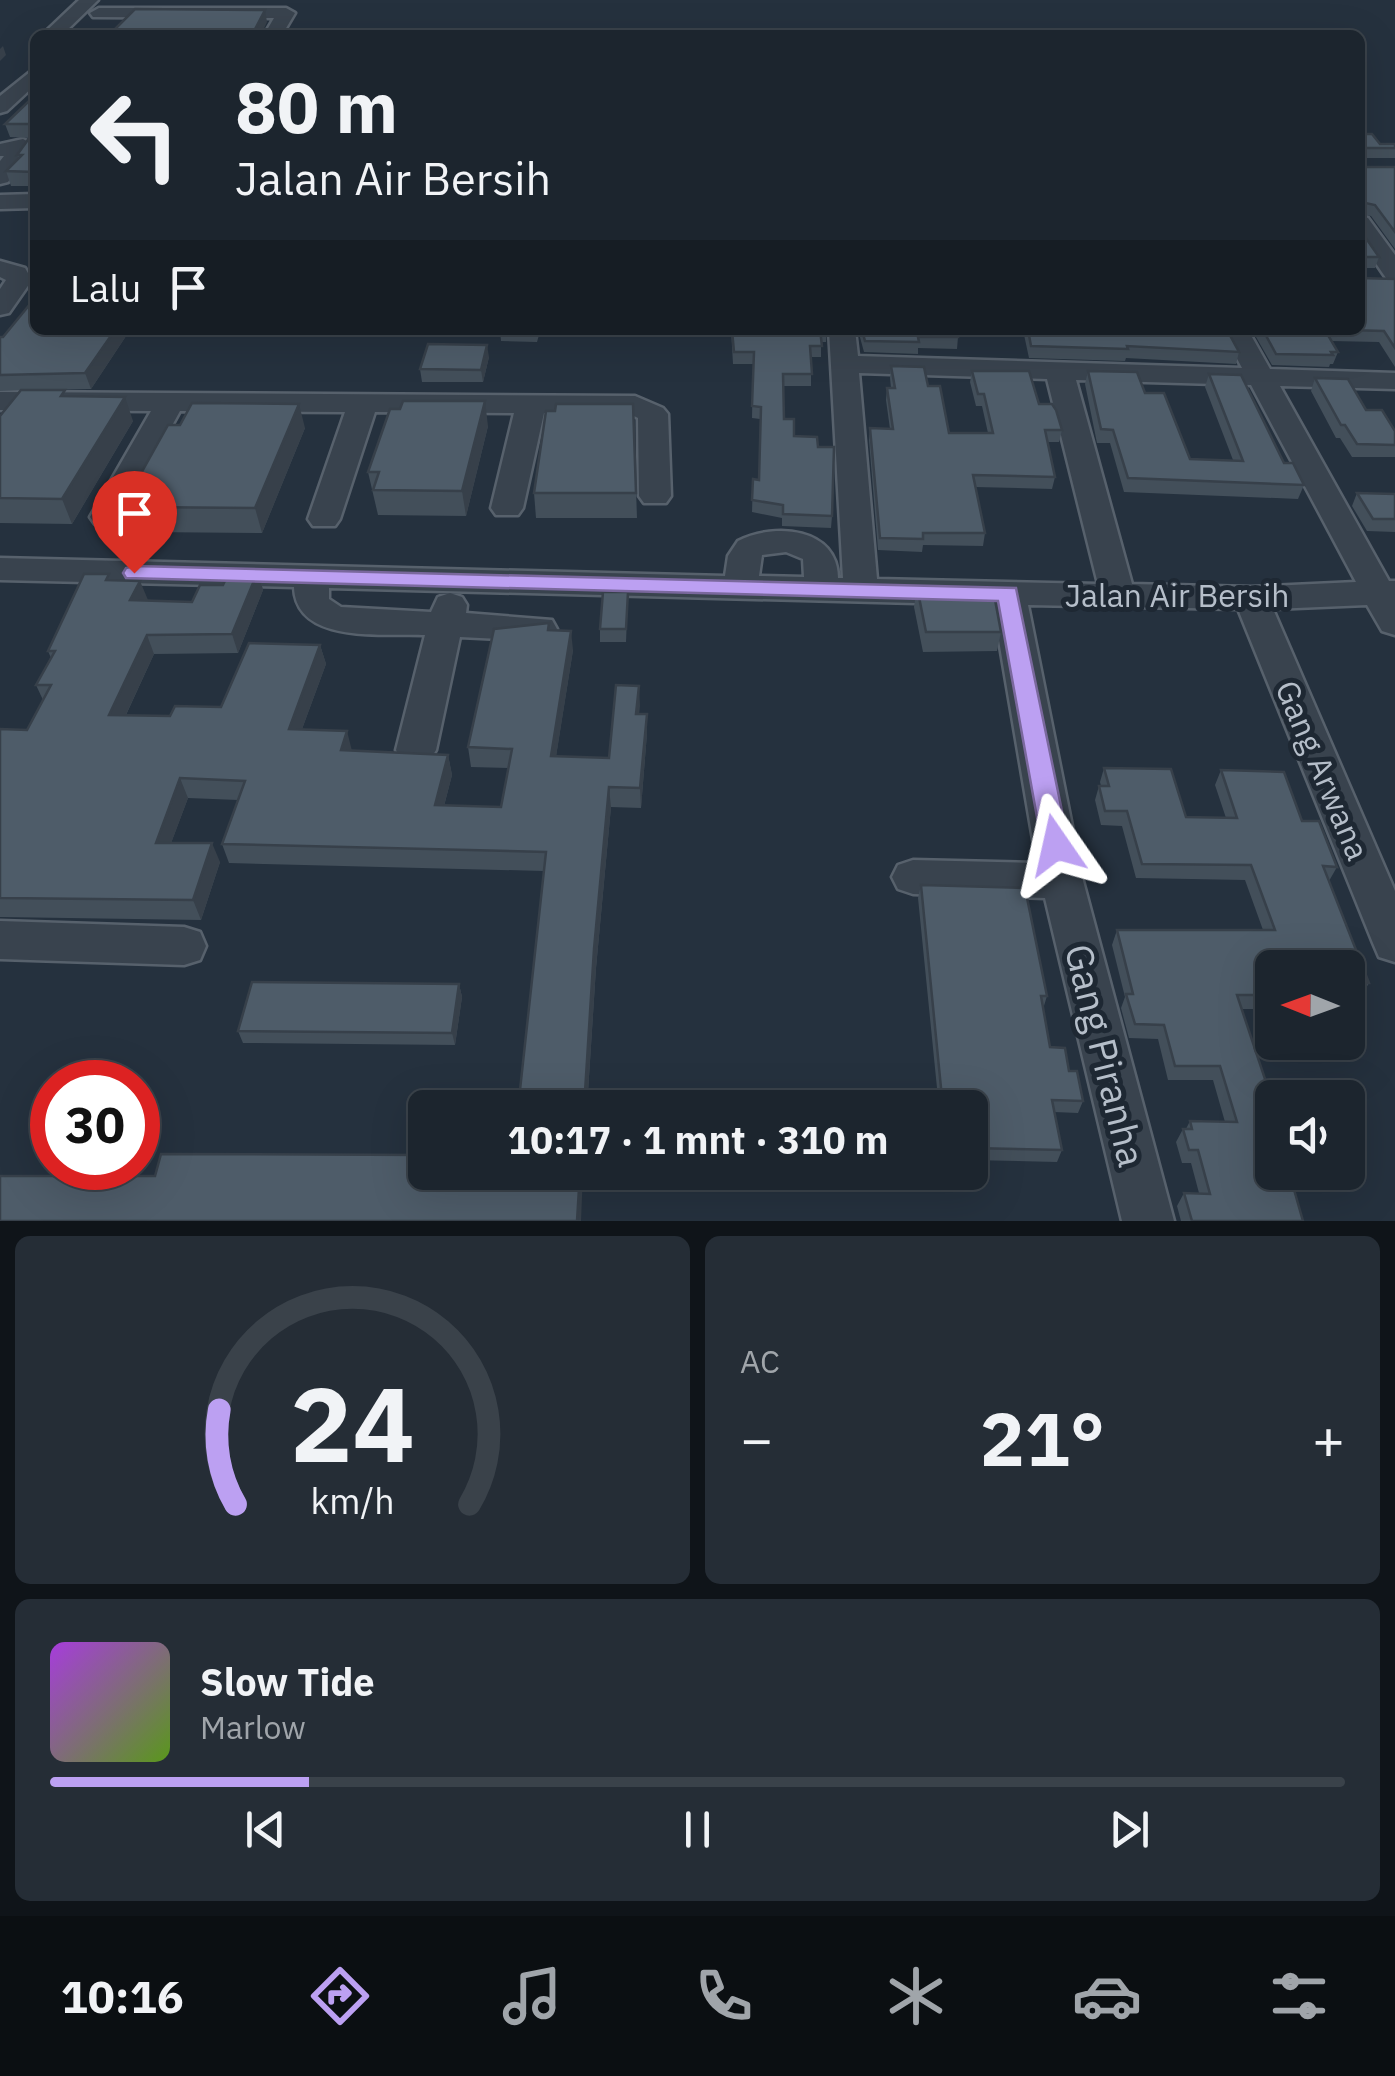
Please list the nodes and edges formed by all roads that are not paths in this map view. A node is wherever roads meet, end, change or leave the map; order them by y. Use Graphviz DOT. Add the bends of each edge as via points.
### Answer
graph roads {
  1 [pos="100,4"];
  2 [pos="174,13"];
  3 [pos="59,30"];
  4 [pos="80,30"];
  5 [pos="158,30"];
  6 [pos="276,30"];
  7 [pos="30,54"];
  8 [pos="30,79"];
  9 [pos="0,81"];
  10 [pos="0,107"];
  11 [pos="30,108"];
  12 [pos="29,145"];
  13 [pos="0,150"];
  14 [pos="0,177"];
  15 [pos="30,201"];
  16 [pos="0,202"];
  17 [pos="1395,220"];
  18 [pos="1365,221"];
  19 [pos="1365,229"];
  20 [pos="30,259"];
  21 [pos="0,260"];
  22 [pos="0,269"];
  23 [pos="1395,277"];
  24 [pos="1365,279"];
  25 [pos="30,298"];
  26 [pos="4,301"];
  27 [pos="842,335"];
  28 [pos="1238,335"];
  29 [pos="844,364"];
  30 [pos="1060,372"];
  31 [pos="1263,376"];
  32 [pos="1395,381"];
  33 [pos="170,402"];
  34 [pos="1,403"];
  35 [pos="363,403"];
  36 [pos="531,404"];
  37 [pos="655,496"];
  38 [pos="507,508"];
  39 [pos="106,516"];
  40 [pos="324,519"];
  41 [pos="0,569"];
  42 [pos="312,577"];
  43 [pos="456,580"];
  44 [pos="860,590"];
  45 [pos="1008,594"];
  46 [pos="1118,595"];
  47 [pos="1251,598"];
  48 [pos="1390,602"];
  49 [pos="445,626"];
  50 [pos="539,630"];
  51 [pos="416,750"];
  52 [pos="913,876"];
  53 [pos="1062,881"];
  54 [pos="0,940"];
  55 [pos="1395,943"];
  56 [pos="184,946"];
  57 [pos="1148,1221"];
  1 -- 2 [label="street"];
  1 -- 3 [label="street"];
  1 -- 4 [label="street"];
  2 -- 5 [label="street"];
  2 -- 6 [label="street" via="287,15"];
  7 -- 9 [label="street"];
  8 -- 10 [label="street"];
  10 -- 11 [label="street"];
  12 -- 13 [label="street"];
  12 -- 14 [label="street"];
  15 -- 16 [label="street"];
  17 -- 18 [label="street"];
  19 -- 23 [label="street"];
  20 -- 21 [label="street"];
  22 -- 26 [label="street" via="19,276"];
  23 -- 24 [label="street"];
  25 -- 26 [label="street"];
  27 -- 29 [label="street"];
  28 -- 31 [label="street"];
  29 -- 30 [label="street"];
  29 -- 44 [label="street"];
  30 -- 31 [label="street"];
  30 -- 46 [label="street"];
  31 -- 32 [label="street"];
  31 -- 48 [label="street"];
  33 -- 34 [label="street"];
  33 -- 35 [label="street"];
  33 -- 39 [label="street"];
  35 -- 36 [label="street"];
  35 -- 40 [label="street"];
  36 -- 37 [label="street" via="646,408 653,414"];
  36 -- 38 [label="street"];
  41 -- 42 [label="street, Jalan Air Bersih"];
  42 -- 43 [label="street, Jalan Air Bersih"];
  42 -- 49 [label="street" via="312,602 338,619"];
  43 -- 44 [label="street, Jalan Air Bersih"];
  43 -- 49 [label="street"];
  44 -- 45 [label="street, Jalan Air Bersih"];
  45 -- 46 [label="street, Jalan Air Bersih"];
  45 -- 53 [label="street, Gang Piranha"];
  46 -- 47 [label="street, Jalan Air Bersih"];
  47 -- 48 [label="street, Jalan Air Bersih"];
  47 -- 55 [label="street, Gang Arwana"];
  49 -- 50 [label="street"];
  49 -- 51 [label="street"];
  52 -- 53 [label="street"];
  53 -- 57 [label="street, Gang Piranha"];
  54 -- 56 [label="street"];
}
